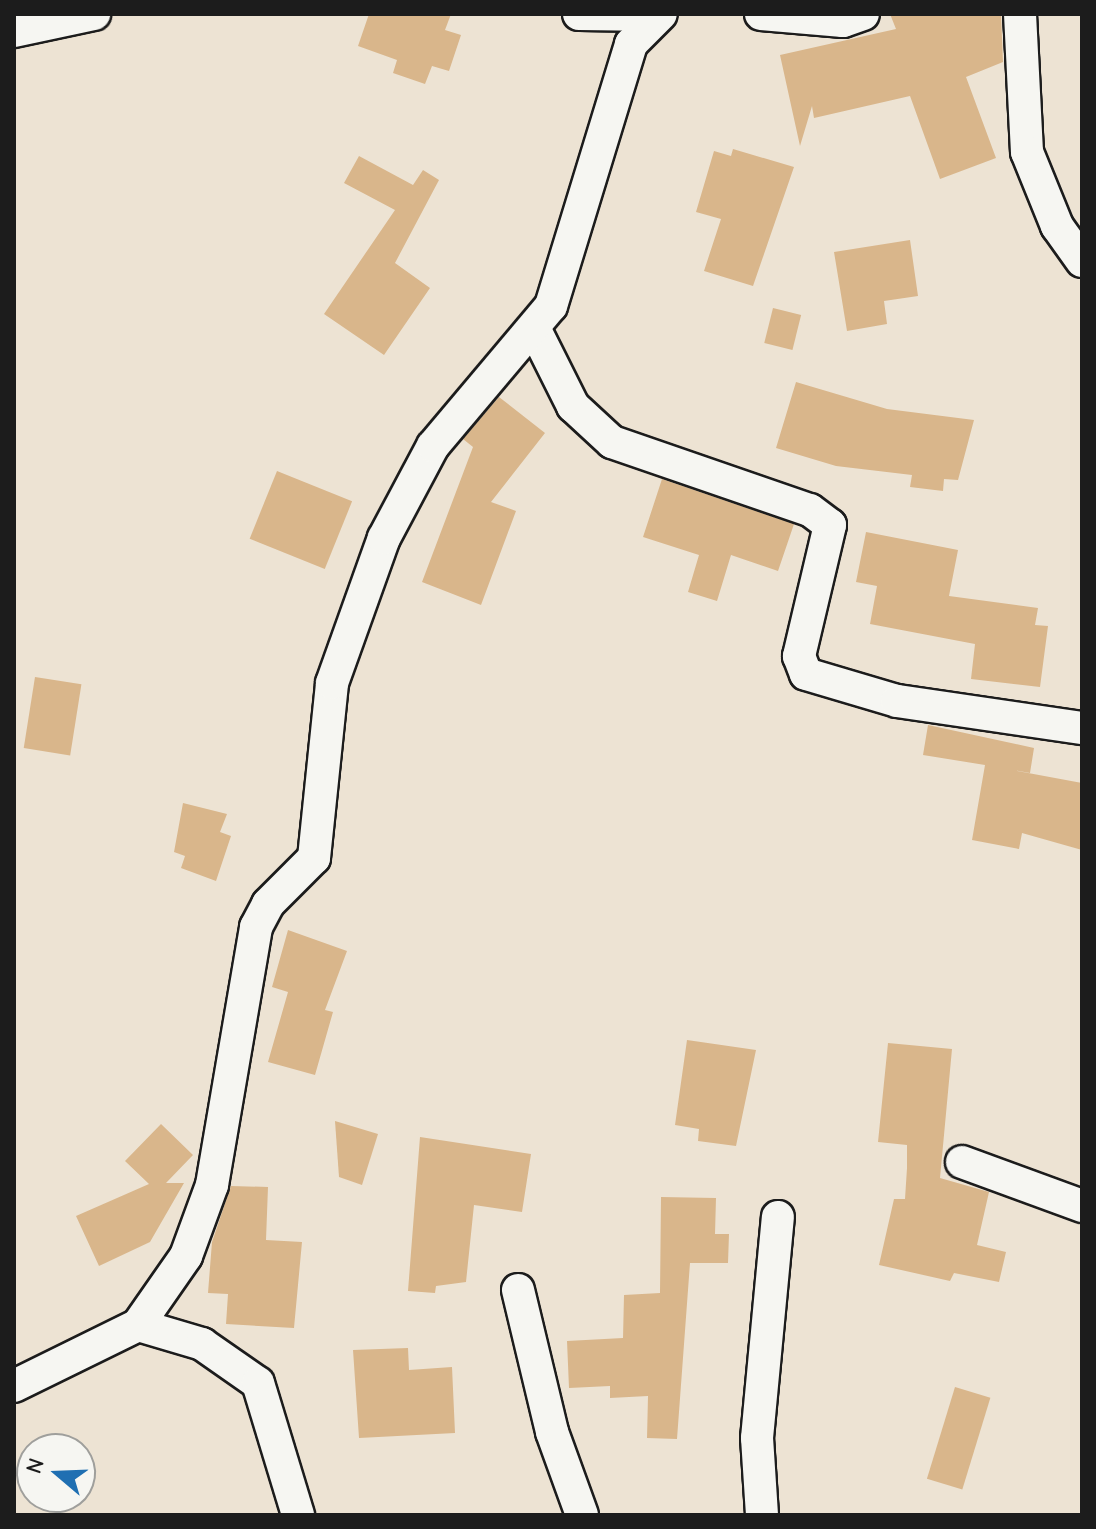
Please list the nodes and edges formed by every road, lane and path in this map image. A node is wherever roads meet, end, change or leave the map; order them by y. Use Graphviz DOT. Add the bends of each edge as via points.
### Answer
graph roads {
  1 [pos="94,14"];
  2 [pos="579,14"];
  3 [pos="761,14"];
  4 [pos="863,14"];
  5 [pos="1020,14"];
  6 [pos="658,15"];
  7 [pos="14,31"];
  8 [pos="1082,261"];
  9 [pos="536,332"];
  10 [pos="1082,728"];
  11 [pos="962,1162"];
  12 [pos="1082,1206"];
  13 [pos="778,1217"];
  14 [pos="518,1290"];
  15 [pos="138,1325"];
  16 [pos="14,1386"];
  17 [pos="298,1515"];
  18 [pos="582,1515"];
  19 [pos="762,1515"];
  1 -- 7 [label="street"];
  2 -- 6 [label="street"];
  3 -- 4 [label="street" via="843,21"];
  5 -- 8 [label="street" via="1027,152 1057,226"];
  6 -- 9 [label="street" via="631,44 560,281"];
  9 -- 10 [label="street" via="573,406 612,442 810,510 830,525 799,656 806,674 897,701"];
  9 -- 15 [label="street" via="433,446 384,538 332,683 314,858 268,904 256,927 212,1185 170,1286"];
  11 -- 12 [label="street"];
  13 -- 19 [label="street" via="757,1438"];
  14 -- 18 [label="street" via="552,1432"];
  15 -- 16 [label="street"];
  15 -- 17 [label="street" via="202,1344 258,1383"];
}
